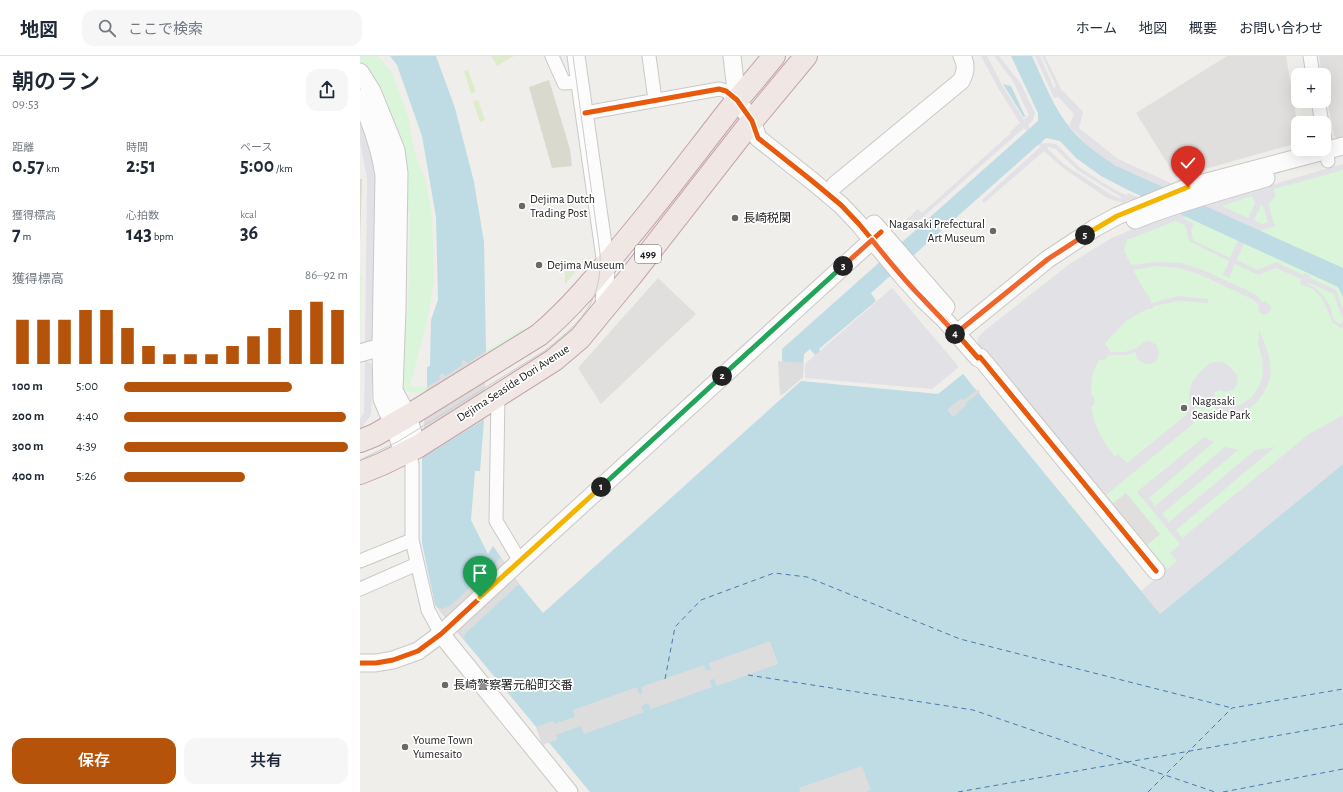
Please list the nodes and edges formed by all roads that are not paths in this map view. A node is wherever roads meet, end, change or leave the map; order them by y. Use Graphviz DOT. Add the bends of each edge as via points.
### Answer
graph roads {
  1 [pos="552,56"];
  2 [pos="576,56"];
  3 [pos="649,56"];
  4 [pos="732,56"];
  5 [pos="774,56"];
  6 [pos="806,56"];
  7 [pos="962,56"];
  8 [pos="1310,56"];
  9 [pos="1312,68"];
  10 [pos="360,72"];
  11 [pos="580,82"];
  12 [pos="360,98"];
  13 [pos="655,100"];
  14 [pos="737,100"];
  15 [pos="585,113"];
  16 [pos="752,121"];
  17 [pos="1333,150"];
  18 [pos="836,185"];
  19 [pos="876,236"];
  20 [pos="606,266"];
  21 [pos="604,309"];
  22 [pos="963,336"];
  23 [pos="381,347"];
  24 [pos="360,354"];
  25 [pos="498,394"];
  26 [pos="400,420"];
  27 [pos="360,441"];
  28 [pos="413,448"];
  29 [pos="360,473"];
  30 [pos="412,540"];
  31 [pos="360,561"];
  32 [pos="417,564"];
  33 [pos="516,564"];
  34 [pos="1156,571"];
  35 [pos="360,588"];
  36 [pos="446,629"];
  37 [pos="360,663"];
  38 [pos="569,792"];
  1 -- 11 [label="street" via="564,83"];
  2 -- 11 [label="street"];
  3 -- 13 [label="street"];
  4 -- 14 [label="street"];
  5 -- 14 [label="highway, 499"];
  6 -- 16 [label="highway, Dejima Seaside Dori Avenue / 499"];
  7 -- 18 [label="street" via="966,72 961,81"];
  8 -- 9 [label="street"];
  10 -- 26 [label="street" via="372,91 396,150 400,173 394,391"];
  11 -- 15 [label="street"];
  12 -- 23 [label="street" via="381,154 384,175"];
  13 -- 14 [label="street" via="719,89"];
  13 -- 15 [label="street"];
  14 -- 16 [label="street"];
  14 -- 20 [label="highway, 499"];
  15 -- 20 [label="street"];
  16 -- 18 [label="street"];
  16 -- 19 [label="street" via="758,138"];
  16 -- 21 [label="highway, Dejima Seaside Dori Avenue / 499"];
  17 -- 22 [label="street" via="1149,208 1052,266 982,324"];
  18 -- 19 [label="street" via="849,198"];
  19 -- 22 [label="street" via="908,273 923,299"];
  19 -- 33 [label="street"];
  20 -- 21 [label="street"];
  20 -- 26 [label="highway, 499" via="581,295 539,334"];
  21 -- 25 [label="highway, Dejima Seaside Dori Avenue / 499" via="580,338 554,360"];
  22 -- 34 [label="street" via="978,358 980,357"];
  23 -- 24 [label="street"];
  23 -- 26 [label="street" via="382,399"];
  25 -- 28 [label="highway, Dejima Seaside Dori Avenue / 499"];
  25 -- 33 [label="street" via="496,521"];
  26 -- 27 [label="highway, 499"];
  26 -- 28 [label="street"];
  28 -- 29 [label="highway, Dejima Seaside Dori Avenue / 499"];
  28 -- 30 [label="street"];
  30 -- 31 [label="street"];
  30 -- 32 [label="street"];
  32 -- 35 [label="street"];
  32 -- 36 [label="street" via="428,610"];
  33 -- 36 [label="street"];
  36 -- 37 [label="street" via="418,651 393,660"];
  36 -- 38 [label="street"];
}
